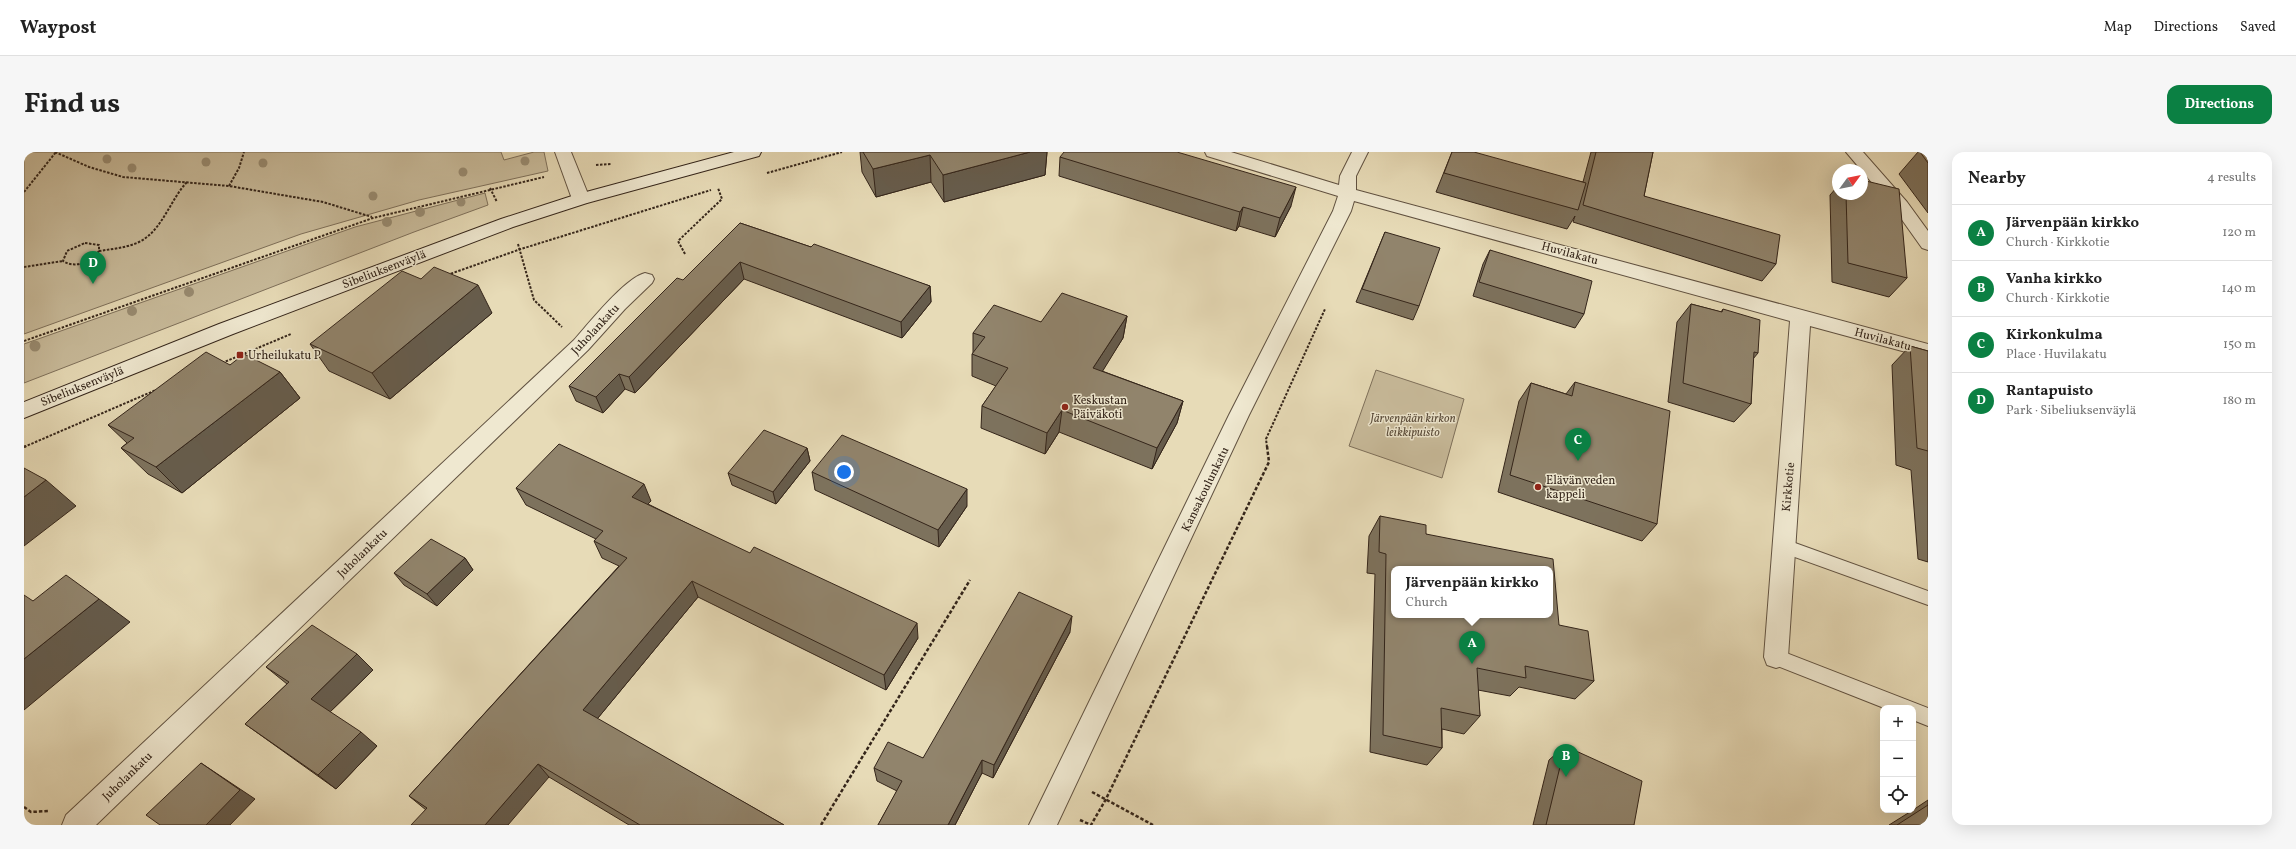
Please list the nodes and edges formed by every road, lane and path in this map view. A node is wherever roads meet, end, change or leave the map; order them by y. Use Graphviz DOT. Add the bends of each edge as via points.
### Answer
graph roads {
  1 [pos="56,152"];
  2 [pos="244,152"];
  3 [pos="563,152"];
  4 [pos="753,152"];
  5 [pos="842,152"];
  6 [pos="1213,152"];
  7 [pos="1360,152"];
  8 [pos="1854,152"];
  9 [pos="615,164"];
  10 [pos="570,170"];
  11 [pos="761,174"];
  12 [pos="188,182"];
  13 [pos="229,186"];
  14 [pos="725,186"];
  15 [pos="718,188"];
  16 [pos="24,192"];
  17 [pos="1347,193"];
  18 [pos="581,199"];
  19 [pos="373,218"];
  20 [pos="1928,244"];
  21 [pos="521,249"];
  22 [pos="99,251"];
  23 [pos="685,254"];
  24 [pos="62,261"];
  25 [pos="24,267"];
  26 [pos="443,276"];
  27 [pos="645,279"];
  28 [pos="1327,305"];
  29 [pos="1800,316"];
  30 [pos="296,332"];
  31 [pos="24,341"];
  32 [pos="581,345"];
  33 [pos="1928,351"];
  34 [pos="218,365"];
  35 [pos="160,389"];
  36 [pos="24,410"];
  37 [pos="24,447"];
  38 [pos="1784,546"];
  39 [pos="970,580"];
  40 [pos="1928,598"];
  41 [pos="1776,657"];
  42 [pos="1898,705"];
  43 [pos="1916,712"];
  44 [pos="1928,717"];
  45 [pos="1106,799"];
  46 [pos="1074,817"];
  47 [pos="76,825"];
  48 [pos="821,825"];
  49 [pos="1043,825"];
  50 [pos="1153,825"];
  1 -- 12 [label="path" via="123,177"];
  1 -- 16 [label="path"];
  2 -- 13 [label="path"];
  3 -- 10 [label="street"];
  4 -- 18 [label="street, Sibeliuksenväylä"];
  5 -- 11 [label="path"];
  6 -- 17 [label="street, Huvilakatu"];
  7 -- 17 [label="street, Kansakoulunkatu" via="1348,176"];
  8 -- 20 [label="street" via="1901,206"];
  9 -- 10 [label="path" via="591,165"];
  10 -- 18 [label="street"];
  10 -- 19 [label="path"];
  12 -- 13 [label="path"];
  12 -- 22 [label="path" via="179,190 149,235 129,245"];
  13 -- 19 [label="path" via="323,202"];
  14 -- 15 [label="path"];
  15 -- 21 [label="path"];
  15 -- 23 [label="path" via="722,199 678,241"];
  17 -- 29 [label="street, Huvilakatu"];
  17 -- 49 [label="street, Kansakoulunkatu" via="1342,211 1239,415"];
  18 -- 36 [label="street, Sibeliuksenväylä" via="507,223 226,328"];
  19 -- 31 [label="path"];
  21 -- 26 [label="path"];
  21 -- 32 [label="path" via="534,300"];
  22 -- 24 [label="path" via="81,263 69,264"];
  22 -- 24 [label="path" via="95,243 79,244 64,254"];
  24 -- 25 [label="path"];
  27 -- 32 [label="street, Juholankatu"];
  28 -- 45 [label="path" via="1266,439 1269,462"];
  29 -- 33 [label="street, Huvilakatu"];
  29 -- 38 [label="street, Kirkkotie"];
  30 -- 34 [label="path"];
  32 -- 47 [label="street, Juholankatu"];
  35 -- 37 [label="path"];
  38 -- 40 [label="lane"];
  38 -- 41 [label="street, Kirkkotie"];
  39 -- 48 [label="path"];
  41 -- 42 [label="lane"];
  43 -- 44 [label="lane"];
  45 -- 46 [label="path" via="1091,825"];
  45 -- 50 [label="path"];
}
